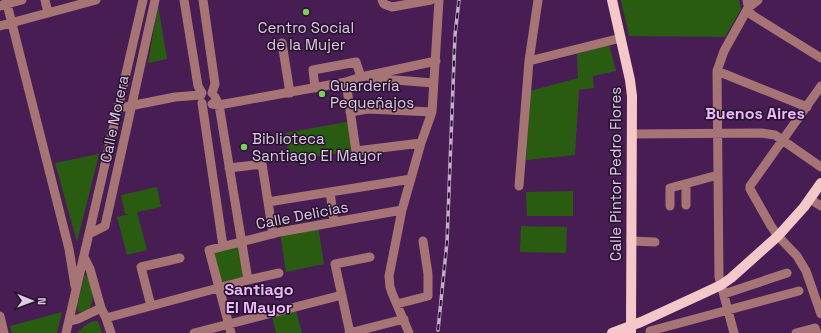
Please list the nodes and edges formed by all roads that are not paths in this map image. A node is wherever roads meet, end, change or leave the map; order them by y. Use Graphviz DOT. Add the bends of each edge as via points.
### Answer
graph roads {
  1 [pos="22,0"];
  2 [pos="45,0"];
  3 [pos="96,0"];
  4 [pos="143,0"];
  5 [pos="155,0"];
  6 [pos="184,0"];
  7 [pos="202,0"];
  8 [pos="382,0"];
  9 [pos="431,0"];
  10 [pos="439,0"];
  11 [pos="538,0"];
  12 [pos="612,0"];
  13 [pos="758,0"];
  14 [pos="4,4"];
  15 [pos="748,4"];
  16 [pos="48,13"];
  17 [pos="12,23"];
  18 [pos="0,26"];
  19 [pos="621,38"];
  20 [pos="282,43"];
  21 [pos="821,58"];
  22 [pos="436,61"];
  23 [pos="529,61"];
  24 [pos="717,71"];
  25 [pos="361,77"];
  26 [pos="346,82"];
  27 [pos="433,83"];
  28 [pos="821,86"];
  29 [pos="315,88"];
  30 [pos="290,93"];
  31 [pos="209,99"];
  32 [pos="131,106"];
  33 [pos="807,107"];
  34 [pos="118,109"];
  35 [pos="350,112"];
  36 [pos="432,112"];
  37 [pos="632,134"];
  38 [pos="717,134"];
  39 [pos="782,141"];
  40 [pos="421,143"];
  41 [pos="821,167"];
  42 [pos="230,171"];
  43 [pos="718,175"];
  44 [pos="213,178"];
  45 [pos="411,179"];
  46 [pos="821,183"];
  47 [pos="686,184"];
  48 [pos="519,186"];
  49 [pos="330,192"];
  50 [pos="810,199"];
  51 [pos="268,202"];
  52 [pos="686,205"];
  53 [pos="670,206"];
  54 [pos="821,206"];
  55 [pos="402,210"];
  56 [pos="334,222"];
  57 [pos="89,234"];
  58 [pos="273,234"];
  59 [pos="778,236"];
  60 [pos="241,241"];
  61 [pos="423,241"];
  62 [pos="631,241"];
  63 [pos="655,242"];
  64 [pos="223,246"];
  65 [pos="69,249"];
  66 [pos="84,257"];
  67 [pos="370,257"];
  68 [pos="180,258"];
  69 [pos="279,273"];
  70 [pos="787,273"];
  71 [pos="248,280"];
  72 [pos="218,288"];
  73 [pos="723,289"];
  74 [pos="76,291"];
  75 [pos="799,291"];
  76 [pos="342,295"];
  77 [pos="397,304"];
  78 [pos="151,306"];
  79 [pos="101,308"];
  80 [pos="728,311"];
  81 [pos="821,314"];
  82 [pos="0,316"];
  83 [pos="106,318"];
  84 [pos="404,319"];
  85 [pos="69,321"];
  86 [pos="230,329"];
  87 [pos="631,329"];
  88 [pos="650,331"];
  89 [pos="4,333"];
  90 [pos="66,333"];
  91 [pos="111,333"];
  92 [pos="194,333"];
  93 [pos="349,333"];
  94 [pos="409,333"];
  95 [pos="612,333"];
  96 [pos="734,333"];
  97 [pos="796,333"];
  98 [pos="817,333"];
  1 -- 14 [label="street"];
  2 -- 16 [label="street"];
  3 -- 16 [label="street"];
  4 -- 34 [label="street, Calle Morera"];
  5 -- 32 [label="street, Calle Morera"];
  6 -- 31 [label="street" via="198,86"];
  7 -- 31 [label="street" via="215,84"];
  8 -- 9 [label="street" via="384,4 392,6"];
  10 -- 22 [label="street"];
  11 -- 23 [label="street"];
  12 -- 19 [label="main road, Calle Pintor Pedro Flores"];
  13 -- 15 [label="street"];
  14 -- 17 [label="street"];
  15 -- 21 [label="street" via="750,14"];
  15 -- 24 [label="street" via="724,51"];
  16 -- 17 [label="street"];
  17 -- 18 [label="street"];
  17 -- 65 [label="street"];
  19 -- 23 [label="street"];
  19 -- 37 [label="main road, Calle Pintor Pedro Flores" via="631,87"];
  20 -- 30 [label="street"];
  22 -- 25 [label="street"];
  22 -- 27 [label="street"];
  23 -- 48 [label="street"];
  24 -- 33 [label="street"];
  24 -- 38 [label="street"];
  25 -- 26 [label="street"];
  25 -- 27 [label="street"];
  25 -- 29 [label="street" via="356,62 313,70"];
  26 -- 29 [label="street"];
  26 -- 35 [label="street"];
  27 -- 36 [label="street"];
  28 -- 33 [label="street"];
  29 -- 30 [label="street"];
  30 -- 31 [label="street"];
  31 -- 32 [label="street" via="175,97"];
  31 -- 42 [label="street"];
  31 -- 44 [label="street"];
  32 -- 34 [label="street"];
  32 -- 57 [label="street, Calle Morera" via="105,226"];
  33 -- 39 [label="street"];
  34 -- 57 [label="street, Calle Morera"];
  35 -- 36 [label="street" via="368,109"];
  35 -- 40 [label="street" via="356,151"];
  36 -- 40 [label="street"];
  37 -- 38 [label="street"];
  37 -- 62 [label="main road, Calle Pintor Pedro Flores"];
  38 -- 39 [label="street" via="761,133 775,136"];
  38 -- 43 [label="street"];
  39 -- 41 [label="street"];
  39 -- 59 [label="street" via="750,186"];
  40 -- 45 [label="street"];
  42 -- 44 [label="street"];
  42 -- 51 [label="street" via="262,164"];
  42 -- 60 [label="street"];
  43 -- 47 [label="street"];
  43 -- 73 [label="street" via="719,277"];
  44 -- 64 [label="street"];
  45 -- 49 [label="street"];
  45 -- 55 [label="street"];
  46 -- 50 [label="main road"];
  47 -- 52 [label="street"];
  47 -- 53 [label="street" via="670,188"];
  49 -- 51 [label="street"];
  49 -- 56 [label="street"];
  50 -- 54 [label="street"];
  50 -- 59 [label="main road"];
  51 -- 58 [label="street"];
  55 -- 56 [label="street, Calle Delicias"];
  55 -- 77 [label="street" via="389,276 390,287"];
  56 -- 58 [label="street, Calle Delicias"];
  57 -- 66 [label="street, Calle Morera"];
  58 -- 60 [label="street, Calle Delicias"];
  59 -- 73 [label="main road" via="731,278"];
  59 -- 81 [label="street" via="797,256 806,271"];
  60 -- 64 [label="street, Calle Delicias"];
  60 -- 71 [label="street"];
  61 -- 77 [label="street" via="428,296"];
  62 -- 63 [label="street"];
  62 -- 87 [label="main road, Calle Pintor Pedro Flores"];
  64 -- 72 [label="street, Calle Delicias" via="209,250"];
  65 -- 66 [label="street" via="74,254"];
  65 -- 74 [label="street"];
  66 -- 74 [label="street, Calle Morera"];
  66 -- 79 [label="street"];
  67 -- 76 [label="street" via="335,264"];
  68 -- 78 [label="street" via="141,267"];
  69 -- 71 [label="street"];
  70 -- 73 [label="street"];
  71 -- 72 [label="street"];
  72 -- 78 [label="street"];
  72 -- 86 [label="street"];
  73 -- 80 [label="street"];
  73 -- 87 [label="main road"];
  74 -- 85 [label="street, Calle Morera"];
  75 -- 80 [label="street"];
  76 -- 86 [label="street"];
  76 -- 93 [label="street"];
  77 -- 84 [label="street"];
  78 -- 83 [label="street"];
  79 -- 83 [label="street"];
  79 -- 85 [label="street"];
  80 -- 88 [label="street"];
  80 -- 96 [label="street"];
  82 -- 89 [label="street"];
  83 -- 91 [label="street"];
  84 -- 93 [label="street"];
  84 -- 94 [label="street"];
  85 -- 90 [label="street, Calle Morera"];
  86 -- 92 [label="street"];
  87 -- 95 [label="main road"];
  97 -- 98 [label="street" via="815,328"];
}
